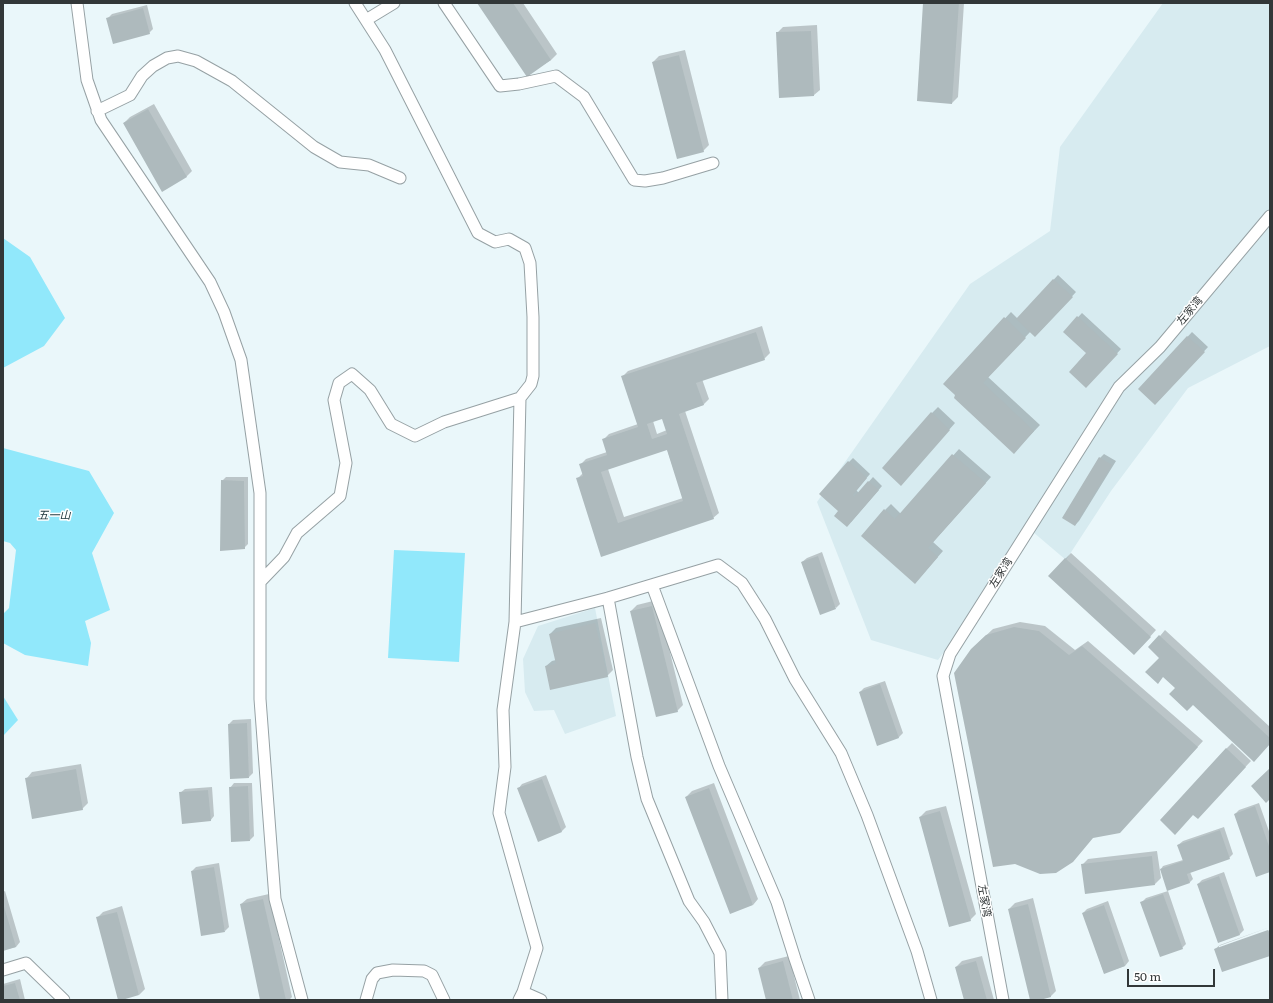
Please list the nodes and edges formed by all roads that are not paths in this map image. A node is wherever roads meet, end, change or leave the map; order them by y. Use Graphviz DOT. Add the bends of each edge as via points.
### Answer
graph roads {
  1 [pos="77,3"];
  2 [pos="355,3"];
  3 [pos="394,3"];
  4 [pos="444,3"];
  5 [pos="366,20"];
  6 [pos="98,111"];
  7 [pos="713,163"];
  8 [pos="400,178"];
  9 [pos="1270,216"];
  10 [pos="520,398"];
  11 [pos="260,582"];
  12 [pos="652,585"];
  13 [pos="608,598"];
  14 [pos="515,622"];
  15 [pos="3,970"];
  16 [pos="521,996"];
  17 [pos="64,1000"];
  18 [pos="302,1000"];
  19 [pos="366,1000"];
  20 [pos="444,1000"];
  21 [pos="541,1000"];
  22 [pos="722,1000"];
  23 [pos="809,1000"];
  24 [pos="931,1000"];
  25 [pos="1002,1000"];
  1 -- 6 [label="street" via="87,80"];
  2 -- 5 [label="street"];
  3 -- 5 [label="street"];
  4 -- 7 [label="street" via="500,86 556,76 584,97 634,180 663,178"];
  5 -- 10 [label="street" via="385,50 478,233 495,242 509,239 525,248 530,263 533,376 531,384"];
  6 -- 8 [label="street" via="130,95 142,76 153,66 167,58 178,56 196,61 232,80 314,147 340,162 369,165"];
  6 -- 11 [label="street" via="101,120 210,282 241,360 260,493"];
  9 -- 25 [label="street, 左家湾" via="1160,347 1118,387 950,654 943,676"];
  10 -- 11 [label="street" via="444,422 415,436 391,424 370,390 352,374 339,383 334,400 346,463 340,496 297,533 284,557"];
  10 -- 14 [label="street"];
  11 -- 18 [label="street" via="260,699 275,899"];
  12 -- 13 [label="street"];
  12 -- 23 [label="street" via="719,766 777,902"];
  12 -- 24 [label="street" via="718,565 742,584 765,620 795,679 841,753 867,815 917,951"];
  13 -- 14 [label="street"];
  13 -- 22 [label="street" via="647,799 689,900 720,953"];
  14 -- 16 [label="street" via="503,710 505,767 499,813 537,948"];
  15 -- 17 [label="street" via="26,963"];
  16 -- 21 [label="street"];
  19 -- 20 [label="street" via="377,973 393,970 424,971 432,974"];
}
